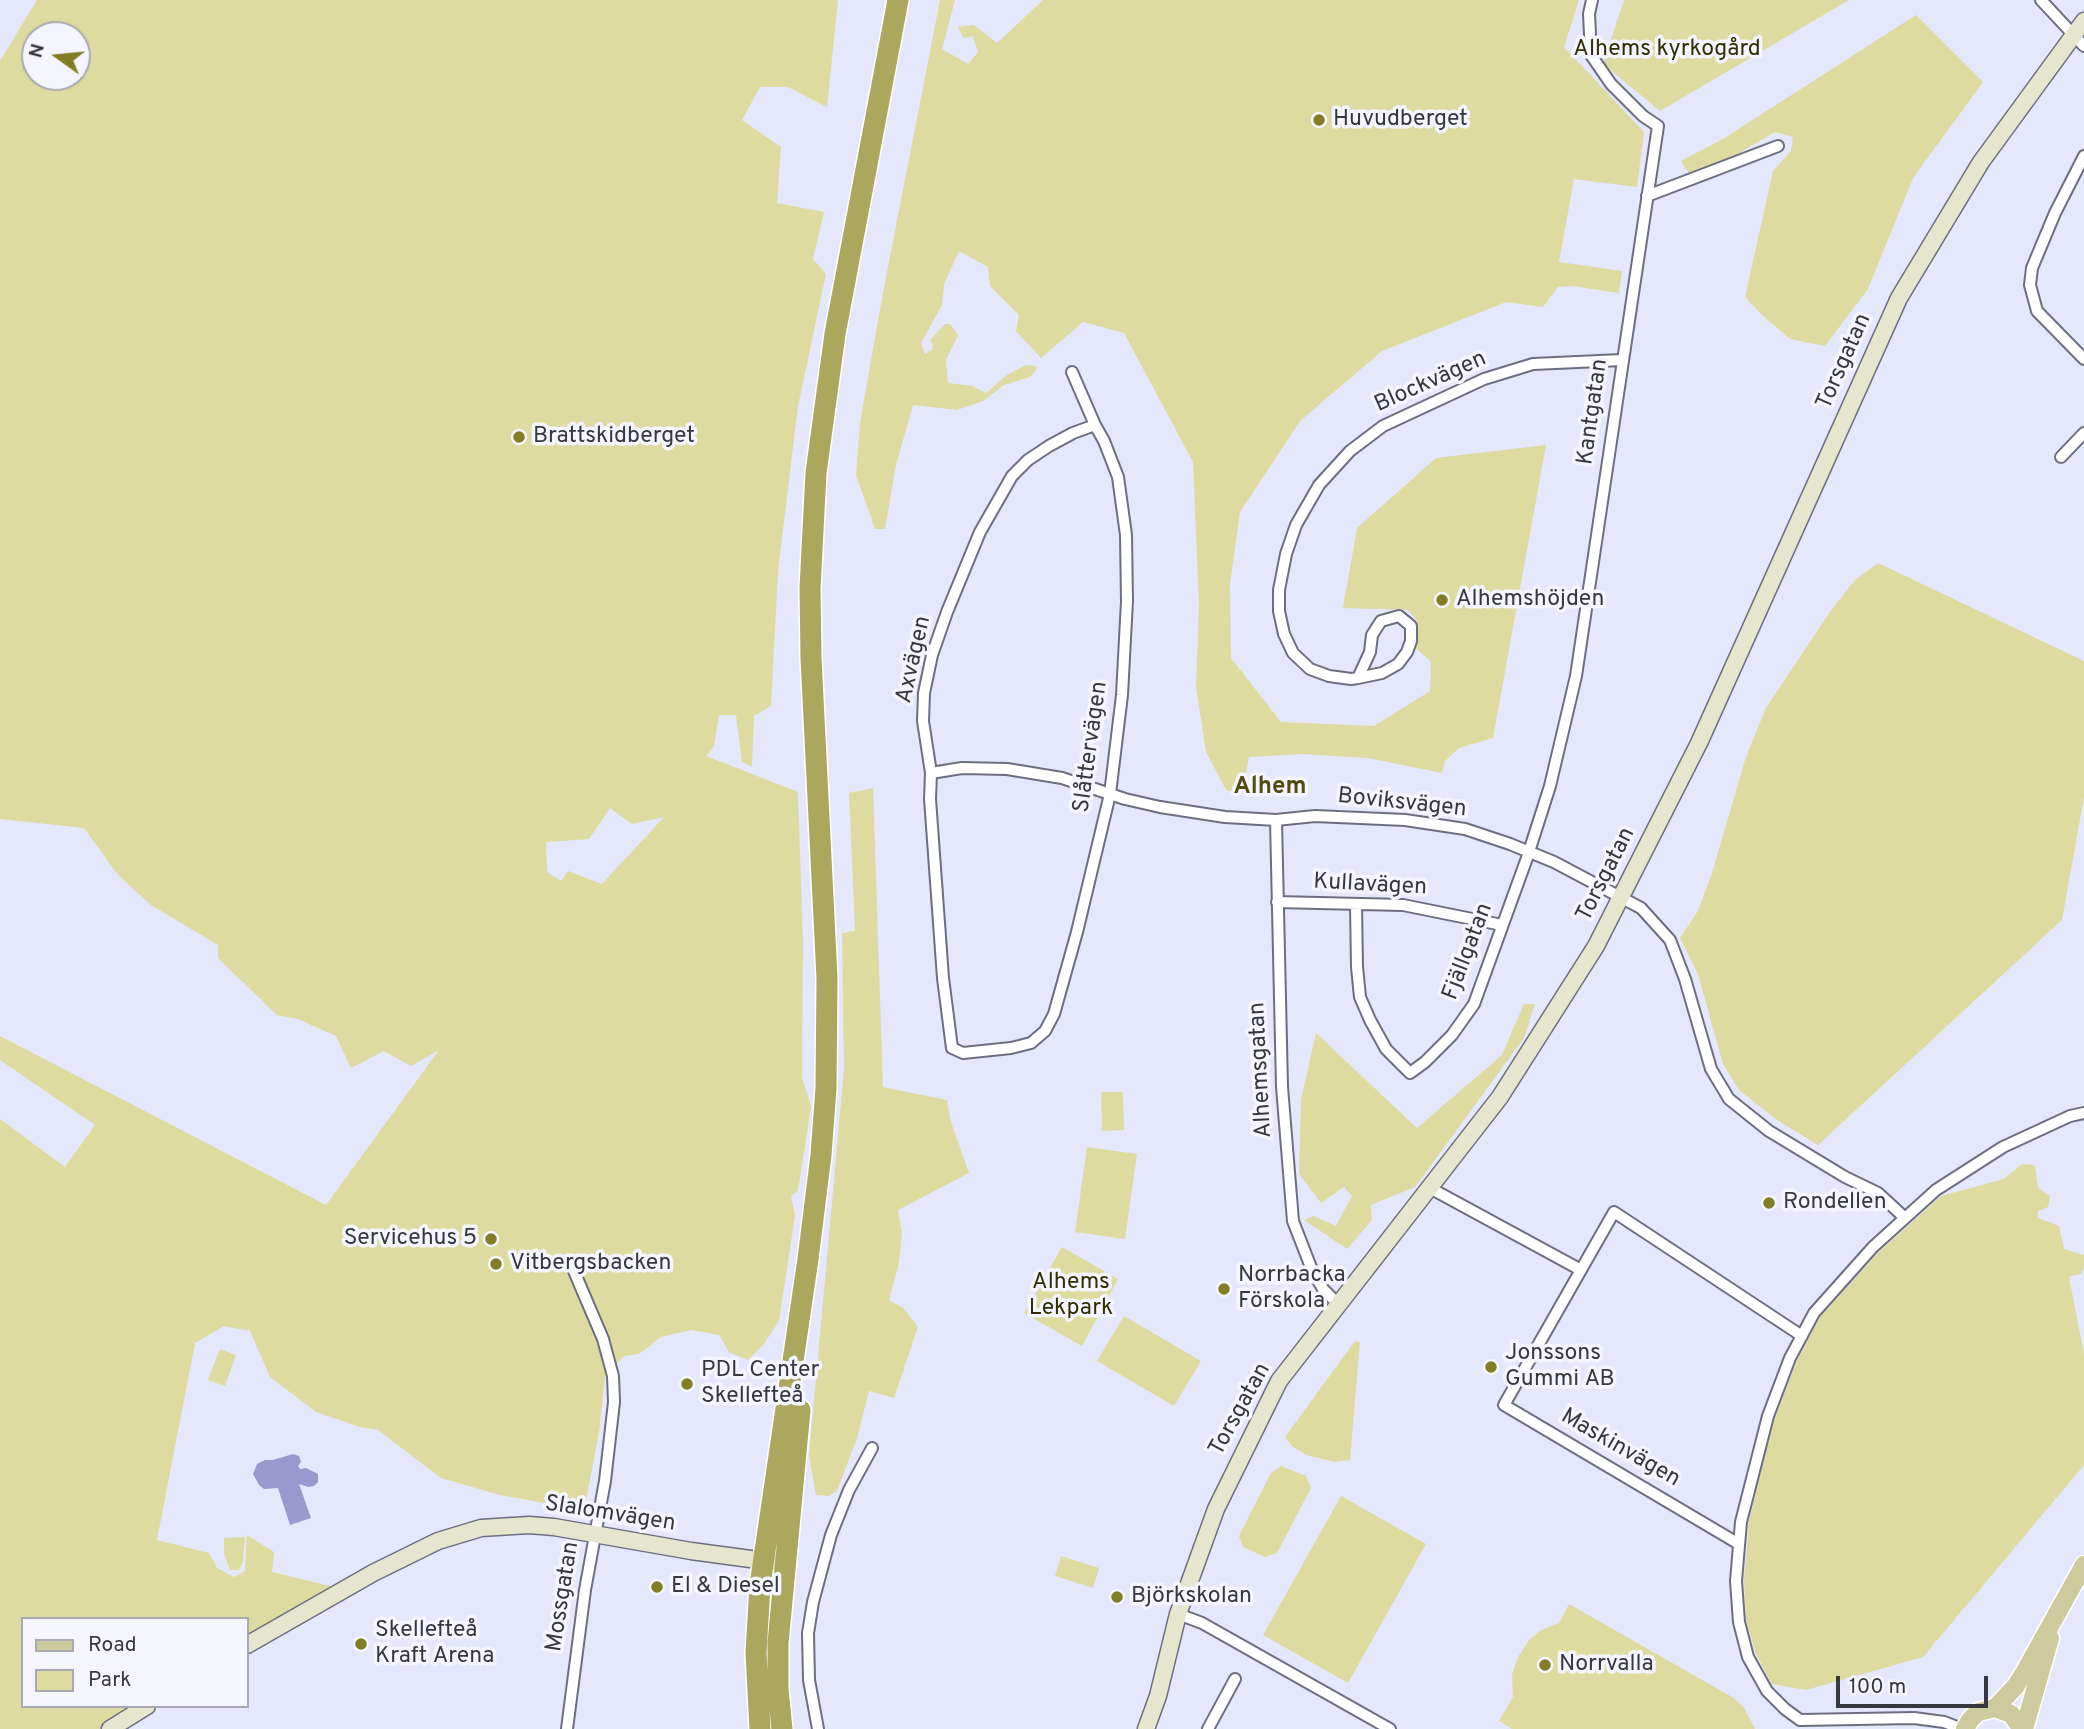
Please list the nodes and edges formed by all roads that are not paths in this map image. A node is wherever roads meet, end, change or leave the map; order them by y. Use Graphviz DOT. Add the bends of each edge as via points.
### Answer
graph roads {
  1 [pos="898,0"];
  2 [pos="908,0"];
  3 [pos="1592,0"];
  4 [pos="2041,0"];
  5 [pos="2084,21"];
  6 [pos="2078,41"];
  7 [pos="1778,146"];
  8 [pos="2084,156"];
  9 [pos="1647,196"];
  10 [pos="2084,359"];
  11 [pos="1622,360"];
  12 [pos="1072,372"];
  13 [pos="1095,425"];
  14 [pos="2084,433"];
  15 [pos="2061,457"];
  16 [pos="1358,678"];
  17 [pos="930,773"];
  18 [pos="1110,794"];
  19 [pos="1276,820"];
  20 [pos="1529,852"];
  21 [pos="1621,897"];
  22 [pos="1277,902"];
  23 [pos="1356,905"];
  24 [pos="1502,925"];
  25 [pos="952,1048"];
  26 [pos="2084,1113"];
  27 [pos="1430,1188"];
  28 [pos="1905,1218"];
  29 [pos="1581,1270"];
  30 [pos="573,1271"];
  31 [pos="1339,1305"];
  32 [pos="1801,1336"];
  33 [pos="872,1448"];
  34 [pos="596,1534"];
  35 [pos="1739,1544"];
  36 [pos="774,1562"];
  37 [pos="2084,1565"];
  38 [pos="1178,1614"];
  39 [pos="2054,1622"];
  40 [pos="248,1643"];
  41 [pos="1235,1679"];
  42 [pos="143,1708"];
  43 [pos="1995,1708"];
  44 [pos="1798,1725"];
  45 [pos="110,1729"];
  46 [pos="567,1729"];
  47 [pos="760,1729"];
  48 [pos="782,1729"];
  49 [pos="817,1729"];
  50 [pos="1146,1729"];
  51 [pos="1208,1729"];
  52 [pos="1388,1729"];
  53 [pos="1963,1729"];
  54 [pos="2023,1729"];
  1 -- 36 [label="highway" via="835,334 816,472 811,658 827,978 826,1087"];
  2 -- 36 [label="highway" via="842,356 826,468 821,662 837,1021 829,1163"];
  3 -- 9 [label="street, Kantgatan" via="1591,55 1611,84 1658,126"];
  4 -- 6 [label="street"];
  5 -- 6 [label="main road, Torsgatan"];
  6 -- 21 [label="main road, Torsgatan" via="1981,162 1899,298 1699,743"];
  7 -- 9 [label="street"];
  8 -- 10 [label="street" via="2055,213 2032,268 2030,285 2037,311"];
  9 -- 11 [label="street, Kantgatan"];
  11 -- 16 [label="street, Blockvägen" via="1533,364 1484,379 1383,426 1350,451 1319,485 1286,554 1279,611 1293,653 1310,669"];
  11 -- 20 [label="street, Kantgatan" via="1576,676"];
  12 -- 13 [label="street, Slåttervägen"];
  13 -- 17 [label="street, Axvägen" via="1028,460 1012,476 981,532 932,655 923,721"];
  13 -- 18 [label="street, Slåttervägen" via="1118,477 1126,535 1122,695"];
  14 -- 15 [label="street"];
  16 -- 16 [label="street, Blockvägen" via="1382,673 1407,652 1411,626 1399,616 1381,621"];
  17 -- 18 [label="street, Boviksvägen" via="1007,769 1062,778"];
  17 -- 25 [label="street, Axvägen"];
  18 -- 19 [label="street, Boviksvägen" via="1195,813"];
  18 -- 25 [label="street, Slåttervägen" via="1077,932 1045,1031 1031,1043 1011,1048 963,1052"];
  19 -- 20 [label="street, Boviksvägen" via="1315,816 1405,820 1465,829"];
  19 -- 22 [label="street, Alhemsgatan"];
  20 -- 21 [label="street, Boviksvägen"];
  20 -- 24 [label="street, Fjällgatan"];
  21 -- 27 [label="main road, Torsgatan" via="1596,946 1500,1097"];
  21 -- 28 [label="street, Boviksvägen" via="1641,908 1670,940 1711,1069 1729,1099 1769,1131 1878,1194"];
  22 -- 23 [label="street, Kullavägen"];
  22 -- 31 [label="street, Alhemsgatan" via="1282,1087 1293,1221 1312,1270"];
  23 -- 24 [label="street, Kullavägen" via="1416,907"];
  23 -- 24 [label="street, Fjällgatan" via="1360,997 1386,1049 1410,1073 1466,1018"];
  26 -- 28 [label="street" via="2003,1147 1936,1189"];
  27 -- 29 [label="street"];
  27 -- 31 [label="main road, Torsgatan"];
  28 -- 32 [label="street" via="1872,1247 1814,1313"];
  29 -- 32 [label="street, Maskinvägen" via="1615,1212"];
  29 -- 35 [label="street, Maskinvägen" via="1504,1405"];
  30 -- 34 [label="street, Mossgatan" via="603,1339 613,1376 613,1411"];
  31 -- 38 [label="main road, Torsgatan" via="1279,1381 1216,1509"];
  32 -- 35 [label="street" via="1768,1416"];
  33 -- 49 [label="street" via="831,1535 813,1602 809,1680"];
  34 -- 36 [label="main road, Slalomvägen"];
  34 -- 40 [label="main road, Slalomvägen" via="529,1525 456,1534 373,1573"];
  34 -- 46 [label="street, Mossgatan"];
  35 -- 44 [label="street" via="1739,1622 1748,1657 1767,1691"];
  36 -- 47 [label="highway" via="756,1634"];
  36 -- 48 [label="highway"];
  37 -- 39 [label="main road"];
  38 -- 50 [label="main road, Torsgatan"];
  38 -- 52 [label="street" via="1202,1623"];
  39 -- 43 [label="main road" via="2015,1687"];
  39 -- 54 [label="main road"];
  41 -- 51 [label="street"];
  42 -- 45 [label="main road"];
  43 -- 53 [label="main road" via="1978,1712"];
  43 -- 54 [label="main road" via="2011,1714"];
  44 -- 53 [label="street" via="1914,1718"];
}
